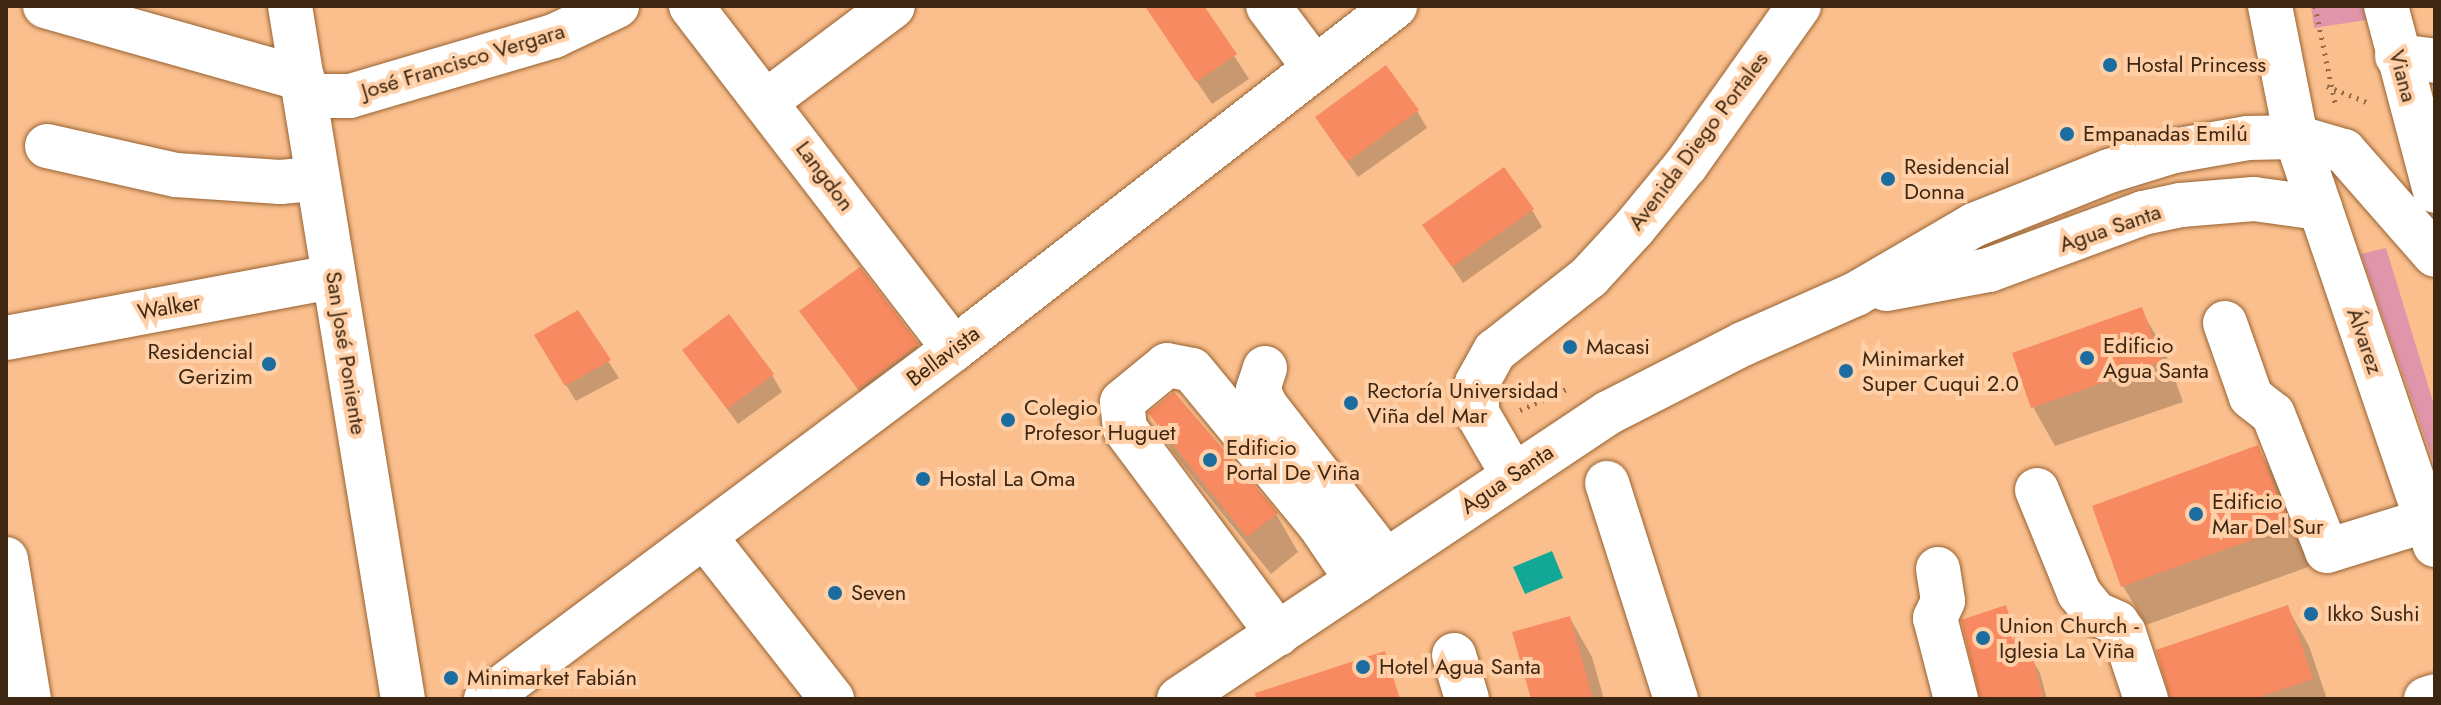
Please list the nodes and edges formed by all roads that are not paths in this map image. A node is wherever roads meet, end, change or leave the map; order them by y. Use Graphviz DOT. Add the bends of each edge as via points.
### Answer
graph roads {
  1 [pos="45,6"];
  2 [pos="290,6"];
  3 [pos="617,6"];
  4 [pos="691,6"];
  5 [pos="893,6"];
  6 [pos="1268,6"];
  7 [pos="1395,6"];
  8 [pos="1799,6"];
  9 [pos="2270,6"];
  10 [pos="2386,6"];
  11 [pos="551,21"];
  12 [pos="2416,58"];
  13 [pos="1314,67"];
  14 [pos="304,87"];
  15 [pos="768,100"];
  16 [pos="2296,137"];
  17 [pos="47,146"];
  18 [pos="317,179"];
  19 [pos="2435,191"];
  20 [pos="2320,208"];
  21 [pos="2435,255"];
  22 [pos="333,277"];
  23 [pos="1856,294"];
  24 [pos="2225,323"];
  25 [pos="6,338"];
  26 [pos="954,349"];
  27 [pos="1265,368"];
  28 [pos="1513,475"];
  29 [pos="1607,483"];
  30 [pos="2037,490"];
  31 [pos="2431,533"];
  32 [pos="705,537"];
  33 [pos="6,559"];
  34 [pos="1938,569"];
  35 [pos="1372,571"];
  36 [pos="1278,634"];
  37 [pos="1454,655"];
  38 [pos="2435,696"];
  39 [pos="29,699"];
  40 [pos="403,699"];
  41 [pos="486,699"];
  42 [pos="832,699"];
  43 [pos="1179,699"];
  44 [pos="1467,699"];
  45 [pos="1676,699"];
  46 [pos="1956,699"];
  47 [pos="2146,699"];
  48 [pos="2426,699"];
  1 -- 14 [label="street, José Francisco Vergara"];
  2 -- 14 [label="street, San José Poniente"];
  3 -- 11 [label="street, José Francisco Vergara"];
  4 -- 15 [label="street, Langdon"];
  5 -- 15 [label="street"];
  6 -- 13 [label="street"];
  7 -- 13 [label="street, Bellavista"];
  8 -- 28 [label="street, Avenida Diego Portales" via="1686,165 1625,238 1589,277 1495,351 1477,383 1477,413"];
  9 -- 16 [label="street, Álvarez"];
  10 -- 12 [label="street, Viana"];
  11 -- 14 [label="street, José Francisco Vergara" via="350,96"];
  12 -- 19 [label="street, Viana"];
  13 -- 26 [label="street, Bellavista"];
  14 -- 18 [label="street, San José Poniente"];
  15 -- 26 [label="street, Langdon"];
  16 -- 20 [label="street, Álvarez"];
  16 -- 21 [label="street, Agua Santa" via="2344,151"];
  16 -- 23 [label="street, Agua Santa" via="2248,138 2174,151 2109,171 1974,225"];
  17 -- 18 [label="street" via="176,175 280,182"];
  18 -- 22 [label="street, San José Poniente"];
  20 -- 23 [label="street, Agua Santa" via="2254,199 2181,205 2143,213 1989,270"];
  20 -- 31 [label="street, Álvarez"];
  22 -- 25 [label="street, Walker"];
  22 -- 40 [label="street, San José Poniente"];
  23 -- 28 [label="street, Agua Santa" via="1674,377"];
  24 -- 31 [label="street" via="2251,397 2273,414 2327,551"];
  26 -- 32 [label="street, Bellavista"];
  27 -- 35 [label="street" via="1258,389 1265,405"];
  28 -- 35 [label="street, Agua Santa"];
  29 -- 45 [label="street"];
  30 -- 47 [label="street" via="2079,593 2095,613 2117,623 2124,633"];
  32 -- 41 [label="street, Bellavista"];
  32 -- 42 [label="street"];
  33 -- 39 [label="street"];
  34 -- 46 [label="street" via="1943,601 1935,618"];
  35 -- 36 [label="street, Agua Santa"];
  35 -- 36 [label="street" via="1319,524 1192,370 1167,365 1122,402 1125,429"];
  36 -- 43 [label="street, Agua Santa"];
  37 -- 44 [label="street"];
  38 -- 48 [label="street"];
}
